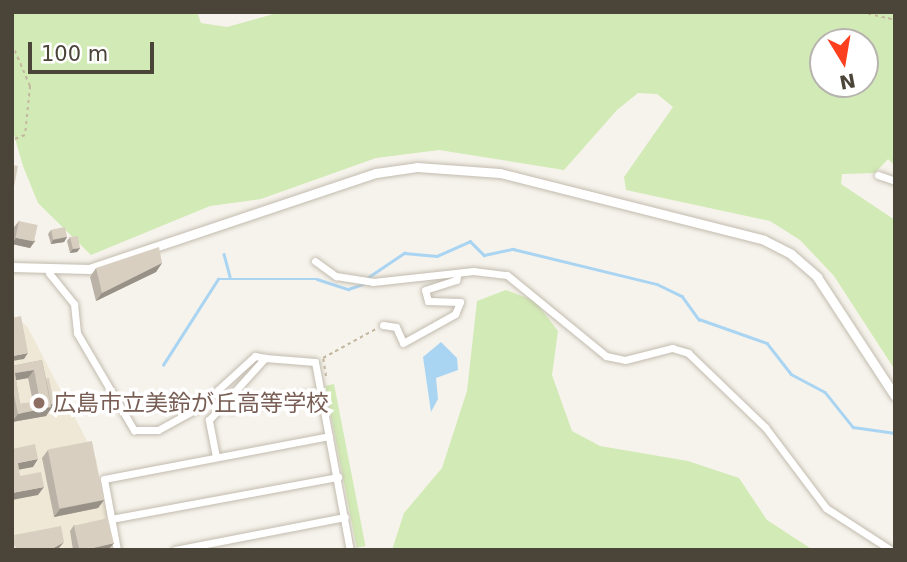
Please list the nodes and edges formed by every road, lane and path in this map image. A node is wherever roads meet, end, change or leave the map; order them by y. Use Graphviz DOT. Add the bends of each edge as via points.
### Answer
graph roads {
  1 [pos="861,12"];
  2 [pos="895,20"];
  3 [pos="12,44"];
  4 [pos="12,140"];
  5 [pos="878,175"];
  6 [pos="895,181"];
  7 [pos="315,261"];
  8 [pos="12,267"];
  9 [pos="458,272"];
  10 [pos="49,273"];
  11 [pos="383,324"];
  12 [pos="265,358"];
  13 [pos="327,380"];
  14 [pos="320,392"];
  15 [pos="895,396"];
  16 [pos="223,405"];
  17 [pos="329,436"];
  18 [pos="216,457"];
  19 [pos="338,477"];
  20 [pos="345,517"];
  21 [pos="111,519"];
  22 [pos="117,550"];
  23 [pos="175,550"];
  24 [pos="351,550"];
  25 [pos="891,550"];
  1 -- 2 [label="path"];
  3 -- 4 [label="path" via="30,86 24,135"];
  5 -- 6 [label="street"];
  7 -- 9 [label="street" via="336,276 373,282"];
  8 -- 10 [label="street"];
  9 -- 11 [label="street" via="456,280 425,290 428,301 460,302 455,314 404,343 396,327"];
  9 -- 25 [label="street" via="519,279 579,339 606,356 625,360 672,348 692,355 765,427 826,508"];
  10 -- 12 [label="street" via="74,304 77,333 134,430 158,430 198,408 256,356"];
  10 -- 15 [label="street" via="127,259 186,232 307,201 376,173 417,167 500,173 764,240 791,254 817,277"];
  11 -- 13 [label="path" via="323,358"];
  12 -- 14 [label="street" via="316,362"];
  12 -- 16 [label="street"];
  14 -- 16 [label="street" via="231,410"];
  14 -- 17 [label="street"];
  16 -- 18 [label="street" via="209,420"];
  17 -- 18 [label="street"];
  17 -- 19 [label="street"];
  18 -- 21 [label="street" via="104,479"];
  19 -- 20 [label="street"];
  19 -- 21 [label="street"];
  20 -- 23 [label="street"];
  20 -- 24 [label="street"];
  21 -- 22 [label="street"];
}
